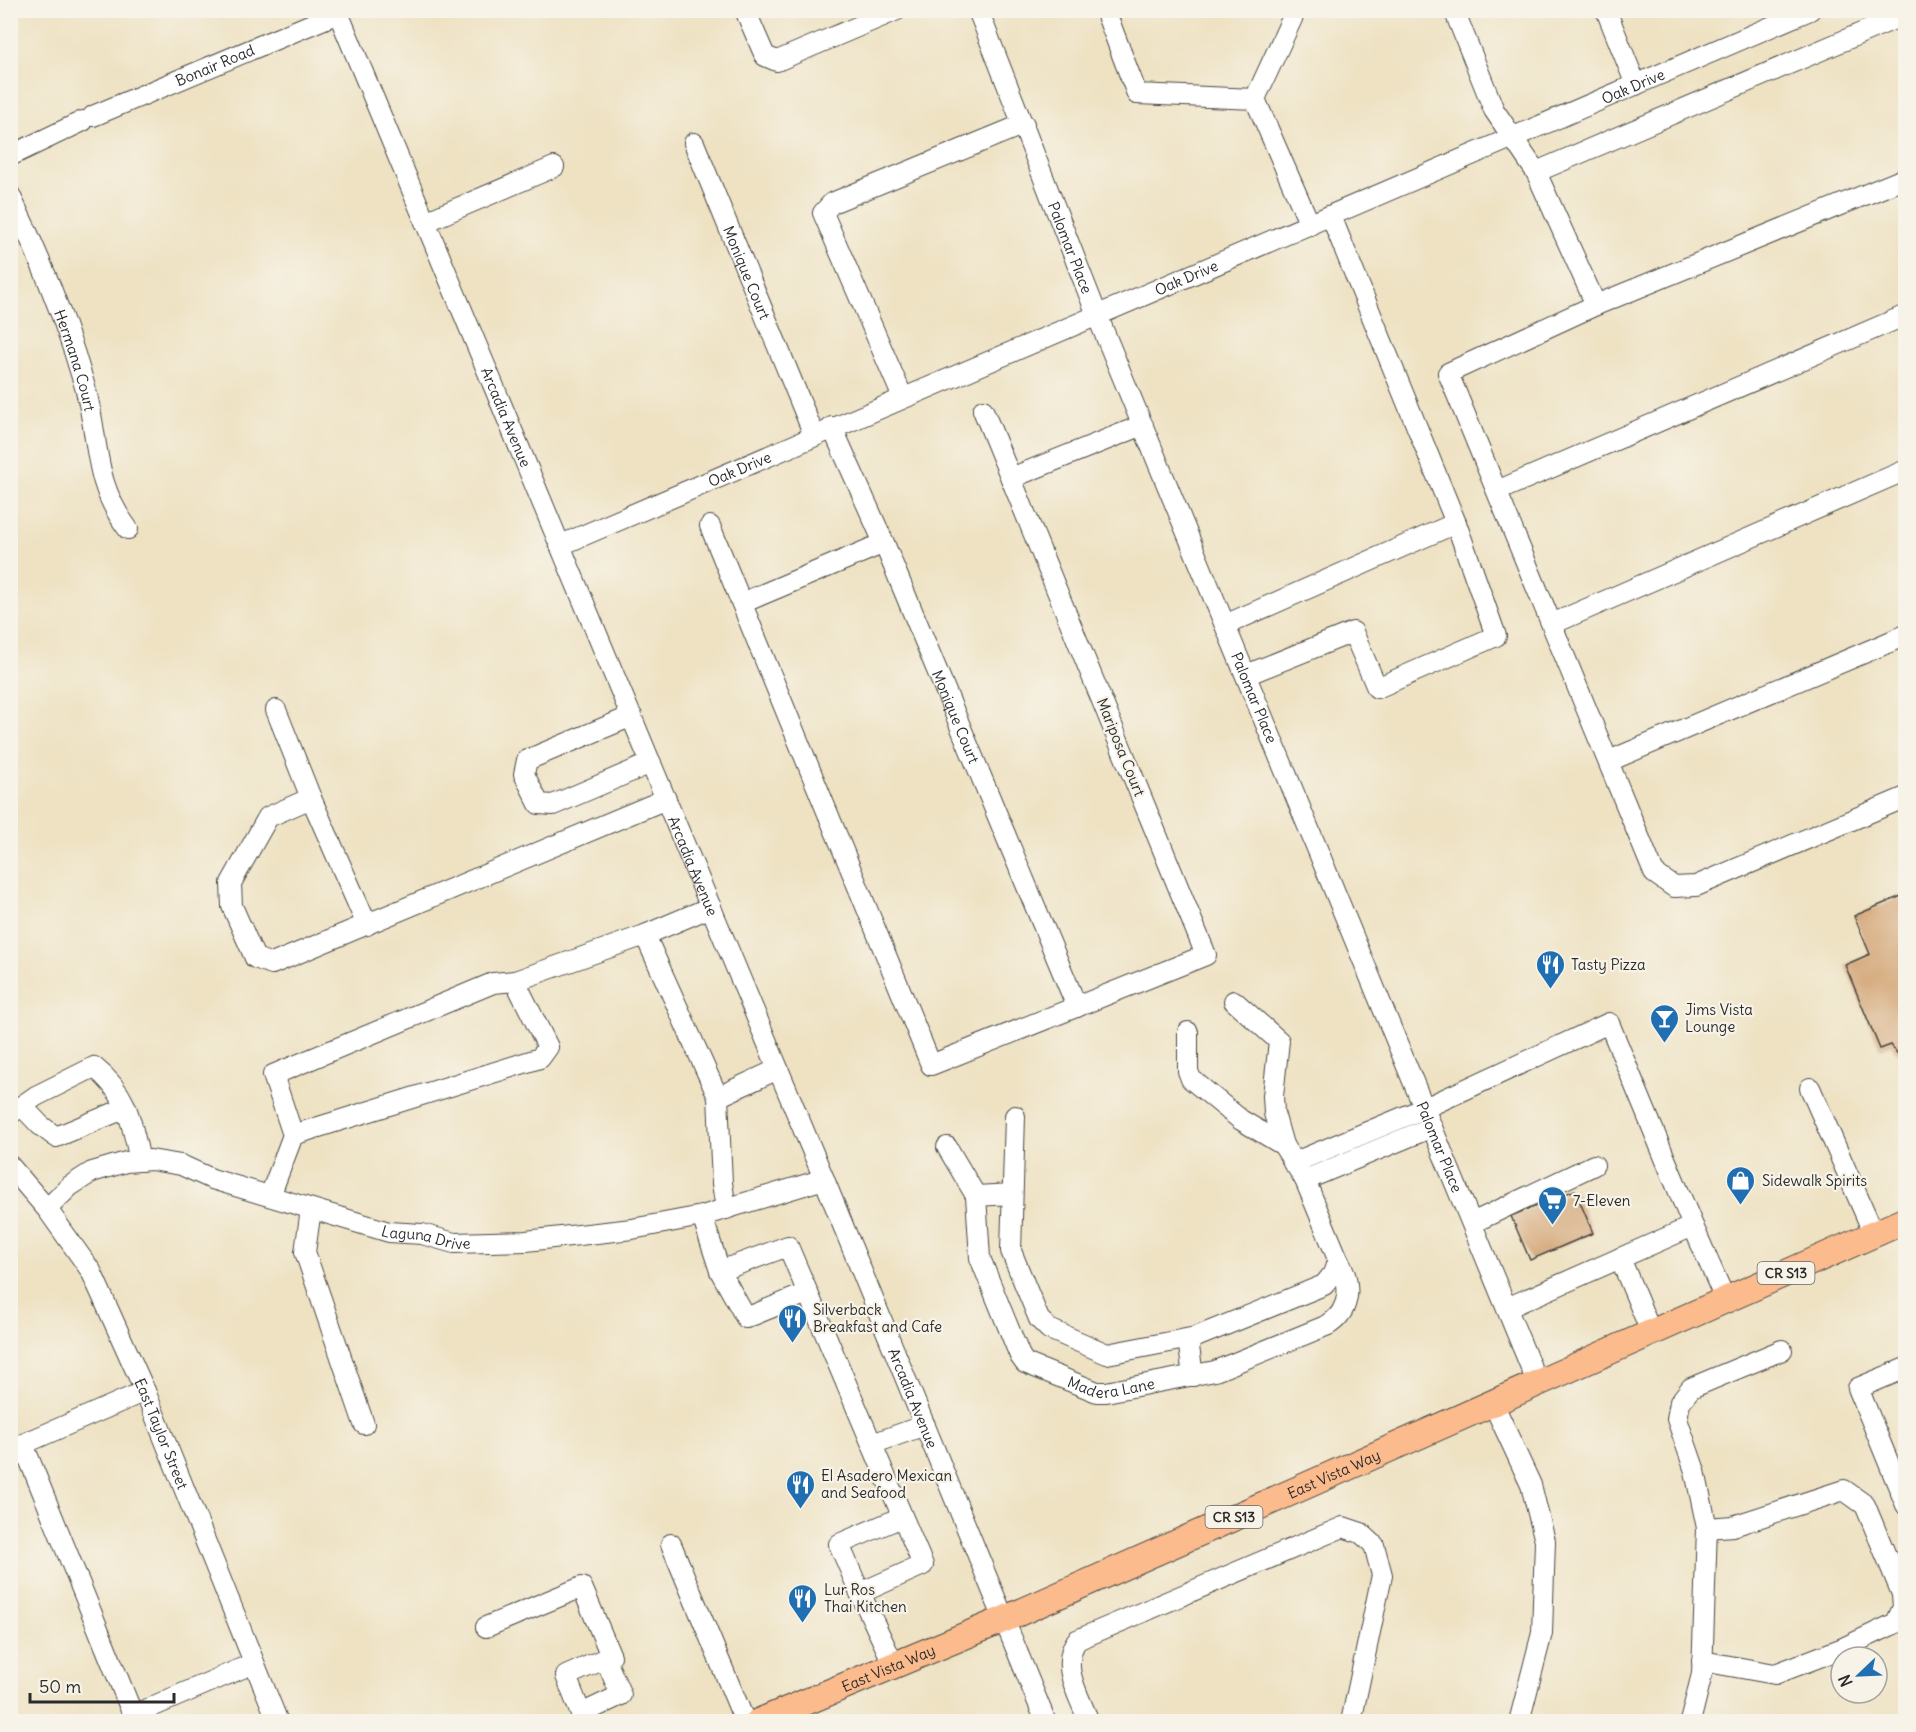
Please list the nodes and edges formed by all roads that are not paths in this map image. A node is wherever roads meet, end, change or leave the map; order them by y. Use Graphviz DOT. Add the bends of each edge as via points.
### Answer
graph roads {
  1 [pos="745,10"];
  2 [pos="897,10"];
  3 [pos="978,10"];
  4 [pos="1105,10"];
  5 [pos="1296,10"];
  6 [pos="1454,10"];
  7 [pos="1606,10"];
  8 [pos="1810,10"];
  9 [pos="337,12"];
  10 [pos="1905,14"];
  11 [pos="1636,85"];
  12 [pos="1255,99"];
  13 [pos="1024,124"];
  14 [pos="1512,138"];
  15 [pos="694,143"];
  16 [pos="10,156"];
  17 [pos="554,167"];
  18 [pos="1536,172"];
  19 [pos="1905,178"];
  20 [pos="10,195"];
  21 [pos="1331,216"];
  22 [pos="425,222"];
  23 [pos="1310,225"];
  24 [pos="1596,305"];
  25 [pos="1097,315"];
  26 [pos="1905,315"];
  27 [pos="903,398"];
  28 [pos="983,410"];
  29 [pos="1143,425"];
  30 [pos="823,431"];
  31 [pos="1905,471"];
  32 [pos="1011,478"];
  33 [pos="1497,491"];
  34 [pos="1456,523"];
  35 [pos="710,526"];
  36 [pos="128,529"];
  37 [pos="884,543"];
  38 [pos="561,545"];
  39 [pos="741,603"];
  40 [pos="1552,624"];
  41 [pos="1226,625"];
  42 [pos="1905,635"];
  43 [pos="1246,675"];
  44 [pos="276,710"];
  45 [pos="632,716"];
  46 [pos="1609,761"];
  47 [pos="651,763"];
  48 [pos="1905,797"];
  49 [pos="311,798"];
  50 [pos="666,800"];
  51 [pos="711,907"];
  52 [pos="367,925"];
  53 [pos="645,935"];
  54 [pos="515,981"];
  55 [pos="1234,1000"];
  56 [pos="1077,1007"];
  57 [pos="1188,1032"];
  58 [pos="778,1070"];
  59 [pos="1810,1088"];
  60 [pos="718,1097"];
  61 [pos="126,1108"];
  62 [pos="16,1110"];
  63 [pos="1015,1116"];
  64 [pos="1428,1118"];
  65 [pos="293,1136"];
  66 [pos="1283,1145"];
  67 [pos="947,1147"];
  68 [pos="140,1161"];
  69 [pos="1293,1163"];
  70 [pos="1594,1165"];
  71 [pos="10,1166"];
  72 [pos="825,1179"];
  73 [pos="1305,1180"];
  74 [pos="1012,1194"];
  75 [pos="270,1196"];
  76 [pos="976,1196"];
  77 [pos="47,1209"];
  78 [pos="311,1209"];
  79 [pos="726,1209"];
  80 [pos="702,1216"];
  81 [pos="1905,1220"];
  82 [pos="1472,1223"];
  83 [pos="1693,1226"];
  84 [pos="1874,1234"];
  85 [pos="1620,1258"];
  86 [pos="1338,1259"];
  87 [pos="720,1271"];
  88 [pos="807,1293"];
  89 [pos="1725,1299"];
  90 [pos="1507,1308"];
  91 [pos="1651,1332"];
  92 [pos="1188,1339"];
  93 [pos="1782,1350"];
  94 [pos="1905,1368"];
  95 [pos="1193,1376"];
  96 [pos="1537,1382"];
  97 [pos="145,1391"];
  98 [pos="1492,1401"];
  99 [pos="364,1424"];
  100 [pos="925,1425"];
  101 [pos="872,1444"];
  102 [pos="1905,1505"];
  103 [pos="902,1517"];
  104 [pos="1707,1528"];
  105 [pos="671,1544"];
  106 [pos="860,1593"];
  107 [pos="1005,1619"];
  108 [pos="486,1627"];
  109 [pos="605,1658"];
  110 [pos="1702,1661"];
  111 [pos="254,1663"];
  112 [pos="894,1665"];
  113 [pos="582,1718"];
  114 [pos="756,1721"];
  115 [pos="278,1722"];
  116 [pos="1046,1722"];
  117 [pos="1089,1722"];
  118 [pos="1352,1722"];
  119 [pos="1519,1722"];
  120 [pos="1690,1722"];
  1 -- 2 [label="street" via="765,56 777,61"];
  3 -- 13 [label="street, Palomar Place"];
  4 -- 12 [label="street" via="1137,94"];
  5 -- 12 [label="street"];
  6 -- 14 [label="street" via="1494,110"];
  7 -- 11 [label="street"];
  8 -- 11 [label="street, Oak Drive"];
  9 -- 16 [label="street, Bonair Road"];
  9 -- 22 [label="street, Arcadia Avenue"];
  10 -- 18 [label="street"];
  11 -- 14 [label="street, Oak Drive"];
  12 -- 23 [label="street"];
  13 -- 25 [label="street, Palomar Place"];
  13 -- 27 [label="street" via="832,203 823,213"];
  14 -- 18 [label="street"];
  14 -- 21 [label="street, Oak Drive"];
  15 -- 30 [label="street, Monique Court"];
  17 -- 22 [label="street"];
  18 -- 24 [label="street"];
  19 -- 24 [label="street"];
  20 -- 36 [label="street, Hermana Court" via="65,322 86,389 104,488 112,509"];
  21 -- 23 [label="street, Oak Drive"];
  21 -- 34 [label="street"];
  22 -- 38 [label="street, Arcadia Avenue"];
  23 -- 25 [label="street, Oak Drive"];
  24 -- 33 [label="street" via="1448,373"];
  25 -- 27 [label="street, Oak Drive"];
  25 -- 29 [label="street, Palomar Place"];
  26 -- 33 [label="street"];
  27 -- 30 [label="street, Oak Drive"];
  28 -- 32 [label="street, Mariposa Court"];
  29 -- 32 [label="street"];
  29 -- 41 [label="street, Palomar Place"];
  30 -- 37 [label="street, Monique Court"];
  30 -- 38 [label="street, Oak Drive"];
  31 -- 40 [label="street"];
  32 -- 56 [label="street, Mariposa Court" via="1206,955"];
  33 -- 40 [label="street"];
  34 -- 41 [label="street"];
  34 -- 43 [label="street" via="1496,636 1377,688 1353,632"];
  35 -- 39 [label="street"];
  37 -- 39 [label="street"];
  37 -- 56 [label="street, Monique Court"];
  38 -- 45 [label="street, Arcadia Avenue"];
  39 -- 56 [label="street" via="931,1065"];
  40 -- 46 [label="street"];
  41 -- 43 [label="street, Palomar Place"];
  42 -- 46 [label="street"];
  43 -- 64 [label="street, Palomar Place"];
  44 -- 49 [label="street"];
  45 -- 47 [label="street, Arcadia Avenue"];
  45 -- 47 [label="street" via="527,760 524,774 538,804 553,805"];
  46 -- 48 [label="street" via="1654,873 1674,887 1696,886"];
  47 -- 50 [label="street, Arcadia Avenue"];
  49 -- 52 [label="street"];
  49 -- 52 [label="street" via="268,817 231,883 232,906 255,958 272,964"];
  50 -- 51 [label="street, Arcadia Avenue"];
  50 -- 52 [label="street"];
  51 -- 53 [label="street"];
  51 -- 58 [label="street, Arcadia Avenue"];
  53 -- 54 [label="street"];
  53 -- 60 [label="street"];
  54 -- 65 [label="street" via="493,983 273,1075"];
  54 -- 65 [label="street" via="548,1047 540,1058"];
  55 -- 66 [label="street" via="1279,1041 1273,1096"];
  57 -- 66 [label="street" via="1191,1079 1241,1120"];
  58 -- 60 [label="street"];
  58 -- 72 [label="street, Arcadia Avenue"];
  59 -- 84 [label="street"];
  60 -- 79 [label="street"];
  61 -- 62 [label="street" via="56,1137"];
  61 -- 62 [label="street" via="112,1082 94,1067"];
  61 -- 68 [label="street"];
  63 -- 74 [label="street, Madera Lane"];
  64 -- 69 [label="street"];
  64 -- 73 [label="street"];
  64 -- 82 [label="street, Palomar Place"];
  64 -- 83 [label="street" via="1609,1023"];
  65 -- 75 [label="street"];
  66 -- 69 [label="street"];
  67 -- 76 [label="street"];
  68 -- 75 [label="street, Laguna Drive" via="181,1165 212,1179"];
  68 -- 77 [label="street, Laguna Drive" via="92,1172 70,1186"];
  69 -- 73 [label="street, Madera Lane"];
  70 -- 82 [label="street"];
  71 -- 77 [label="street, East Taylor Street"];
  72 -- 79 [label="street, Laguna Drive"];
  72 -- 100 [label="street, Arcadia Avenue"];
  73 -- 86 [label="street, Madera Lane"];
  74 -- 76 [label="street"];
  74 -- 92 [label="street, Madera Lane" via="1011,1251 1043,1325 1107,1354"];
  75 -- 78 [label="street, Laguna Drive"];
  76 -- 95 [label="street, Madera Lane" via="978,1244 984,1272 1025,1363 1096,1392"];
  77 -- 97 [label="street, East Taylor Street" via="91,1271"];
  78 -- 80 [label="street, Laguna Drive" via="389,1232 422,1234 454,1243 526,1241 632,1229"];
  78 -- 99 [label="street" via="306,1252"];
  79 -- 80 [label="street, Laguna Drive"];
  80 -- 87 [label="street"];
  81 -- 84 [label="main road, East Vista Way / CR S13"];
  82 -- 90 [label="street, Palomar Place"];
  83 -- 85 [label="street"];
  83 -- 89 [label="street"];
  84 -- 89 [label="main road, East Vista Way / CR S13"];
  85 -- 90 [label="street"];
  85 -- 91 [label="street"];
  86 -- 92 [label="street, Madera Lane" via="1324,1285"];
  86 -- 95 [label="street, Madera Lane" via="1349,1284 1348,1295 1335,1320 1215,1371"];
  87 -- 88 [label="street" via="746,1318"];
  87 -- 88 [label="street" via="788,1246"];
  88 -- 101 [label="street"];
  89 -- 91 [label="main road, East Vista Way / CR S13"];
  90 -- 96 [label="street, Palomar Place"];
  91 -- 96 [label="main road, East Vista Way / CR S13"];
  92 -- 95 [label="street"];
  93 -- 104 [label="street" via="1691,1388 1680,1402 1677,1419 1695,1471"];
  94 -- 102 [label="street" via="1858,1388"];
  96 -- 98 [label="main road, East Vista Way / CR S13"];
  97 -- 111 [label="street, East Taylor Street"];
  97 -- 111 [label="street" via="23,1444 133,1715"];
  98 -- 107 [label="main road, East Vista Way / CR S13"];
  98 -- 119 [label="street" via="1531,1485 1545,1541 1542,1634"];
  100 -- 101 [label="street"];
  100 -- 107 [label="street, Arcadia Avenue"];
  101 -- 103 [label="street"];
  103 -- 106 [label="street" via="923,1565"];
  103 -- 106 [label="street" via="839,1544"];
  104 -- 110 [label="street"];
  104 -- 110 [label="street" via="1733,1526 1844,1490 1865,1505 1902,1594 1903,1607 1896,1623 1775,1674"];
  105 -- 114 [label="street"];
  106 -- 112 [label="street"];
  107 -- 112 [label="main road, East Vista Way / CR S13"];
  107 -- 116 [label="street, Arcadia Avenue"];
  108 -- 109 [label="street" via="582,1587 611,1656"];
  109 -- 113 [label="street" via="621,1695"];
  109 -- 113 [label="street" via="566,1676"];
  110 -- 120 [label="street"];
  111 -- 115 [label="street, East Taylor Street"];
  112 -- 114 [label="main road, East Vista Way / CR S13"];
  117 -- 118 [label="street" via="1068,1668 1070,1650 1077,1640 1343,1527 1360,1533 1374,1545 1382,1575"];
}
